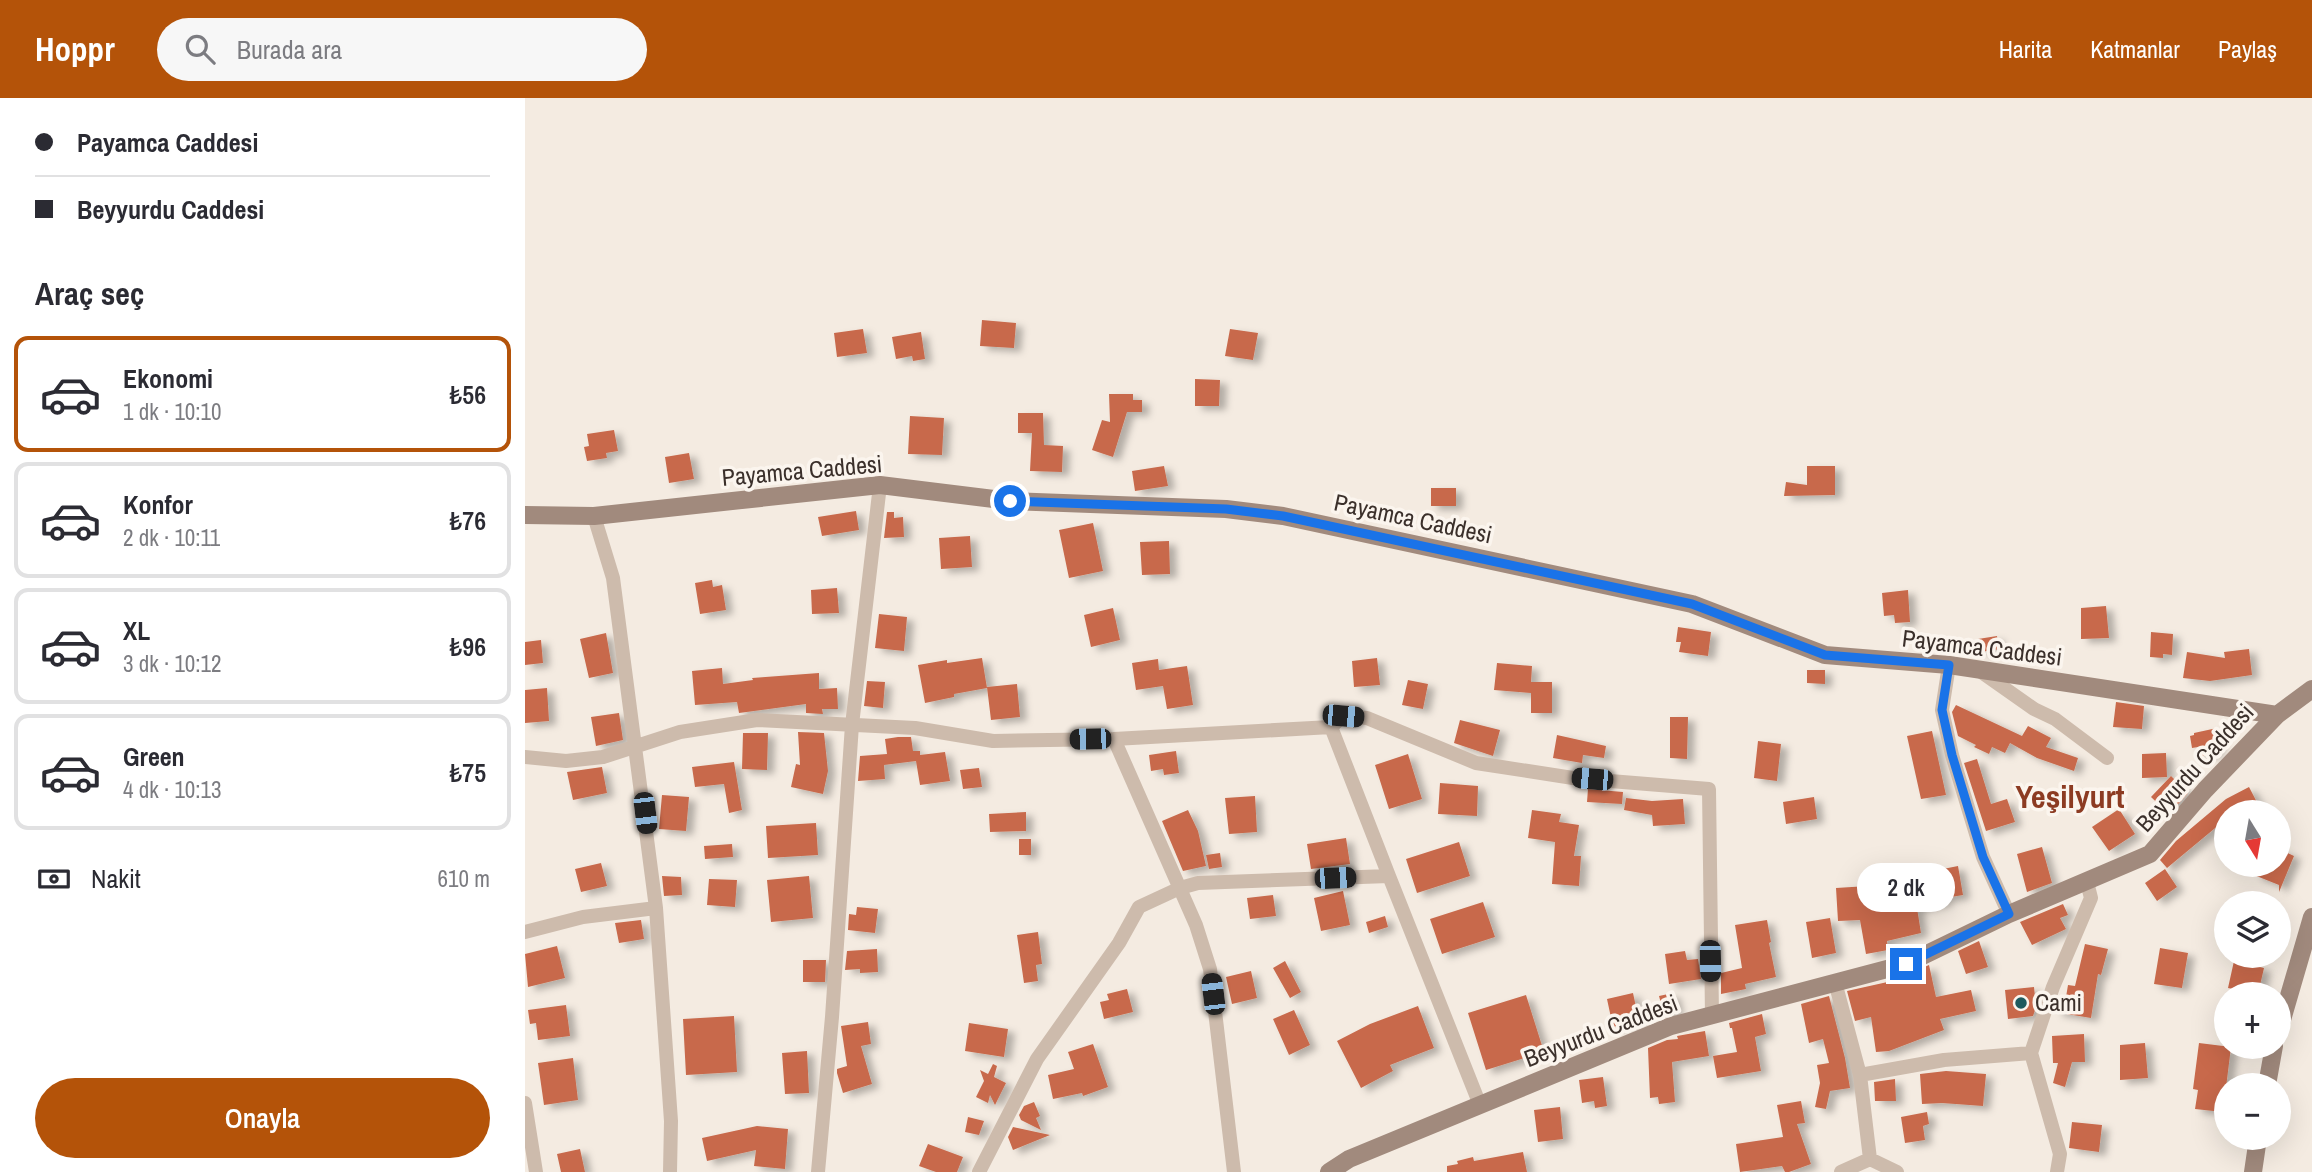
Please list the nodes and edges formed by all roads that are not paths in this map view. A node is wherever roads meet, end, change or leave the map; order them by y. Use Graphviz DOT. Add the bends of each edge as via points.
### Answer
graph roads {
  1 [pos="880,485"];
  2 [pos="525,515"];
  3 [pos="594,516"];
  4 [pos="1949,665"];
  5 [pos="1979,670"];
  6 [pos="2312,689"];
  7 [pos="2277,715"];
  8 [pos="852,725"];
  9 [pos="1331,727"];
  10 [pos="1114,739"];
  11 [pos="635,747"];
  12 [pos="525,757"];
  13 [pos="2107,758"];
  14 [pos="1389,876"];
  15 [pos="2087,882"];
  16 [pos="1180,888"];
  17 [pos="656,908"];
  18 [pos="2009,914"];
  19 [pos="2312,917"];
  20 [pos="525,932"];
  21 [pos="1835,982"];
  22 [pos="2291,989"];
  23 [pos="1712,1016"];
  24 [pos="2031,1053"];
  25 [pos="1860,1074"];
  26 [pos="525,1103"];
  27 [pos="1480,1105"];
  28 [pos="2256,1150"];
  29 [pos="1870,1159"];
  30 [pos="1353,1165"];
  31 [pos="536,1172"];
  32 [pos="670,1172"];
  33 [pos="818,1172"];
  34 [pos="979,1172"];
  35 [pos="1234,1172"];
  36 [pos="1329,1172"];
  37 [pos="1841,1172"];
  38 [pos="1896,1172"];
  39 [pos="2057,1172"];
  40 [pos="2253,1172"];
  1 -- 3 [label="street, Payamca Caddesi"];
  1 -- 4 [label="street, Payamca Caddesi" via="1010,501 1226,509 1283,516 1692,604 1825,655"];
  1 -- 8 [label="street"];
  2 -- 3 [label="street, Payamca Caddesi"];
  3 -- 11 [label="street" via="613,578"];
  4 -- 5 [label="street, Payamca Caddesi"];
  4 -- 18 [label="street" via="1942,710 1950,744 1983,857"];
  5 -- 7 [label="street, Payamca Caddesi"];
  5 -- 13 [label="street"];
  6 -- 7 [label="street, Beyyurdu Caddesi"];
  7 -- 15 [label="street, Beyyurdu Caddesi" via="2150,854"];
  8 -- 10 [label="street" via="915,728 993,741"];
  8 -- 11 [label="street" via="757,720 680,732"];
  8 -- 33 [label="street"];
  9 -- 10 [label="street"];
  9 -- 14 [label="street"];
  9 -- 23 [label="street" via="1343,716 1367,718 1476,763 1573,778 1709,789"];
  10 -- 16 [label="street"];
  11 -- 12 [label="street" via="566,761"];
  11 -- 17 [label="street"];
  14 -- 16 [label="street" via="1198,883"];
  14 -- 27 [label="street"];
  15 -- 18 [label="street, Beyyurdu Caddesi"];
  15 -- 24 [label="street" via="2091,898"];
  16 -- 34 [label="street" via="1139,907 1037,1059"];
  16 -- 35 [label="street" via="1210,969"];
  17 -- 20 [label="street"];
  17 -- 32 [label="street" via="671,1121"];
  18 -- 21 [label="street, Beyyurdu Caddesi" via="1906,964"];
  19 -- 22 [label="street"];
  21 -- 23 [label="street, Beyyurdu Caddesi"];
  21 -- 25 [label="street"];
  23 -- 27 [label="street, Beyyurdu Caddesi" via="1671,1026"];
  24 -- 25 [label="street" via="1944,1060"];
  24 -- 39 [label="street" via="2060,1154"];
  25 -- 29 [label="street"];
  26 -- 31 [label="street"];
  27 -- 30 [label="street, Beyyurdu Caddesi"];
  28 -- 40 [label="street"];
  29 -- 37 [label="street"];
  29 -- 38 [label="street"];
  30 -- 36 [label="street, Beyyurdu Caddesi"];
}
